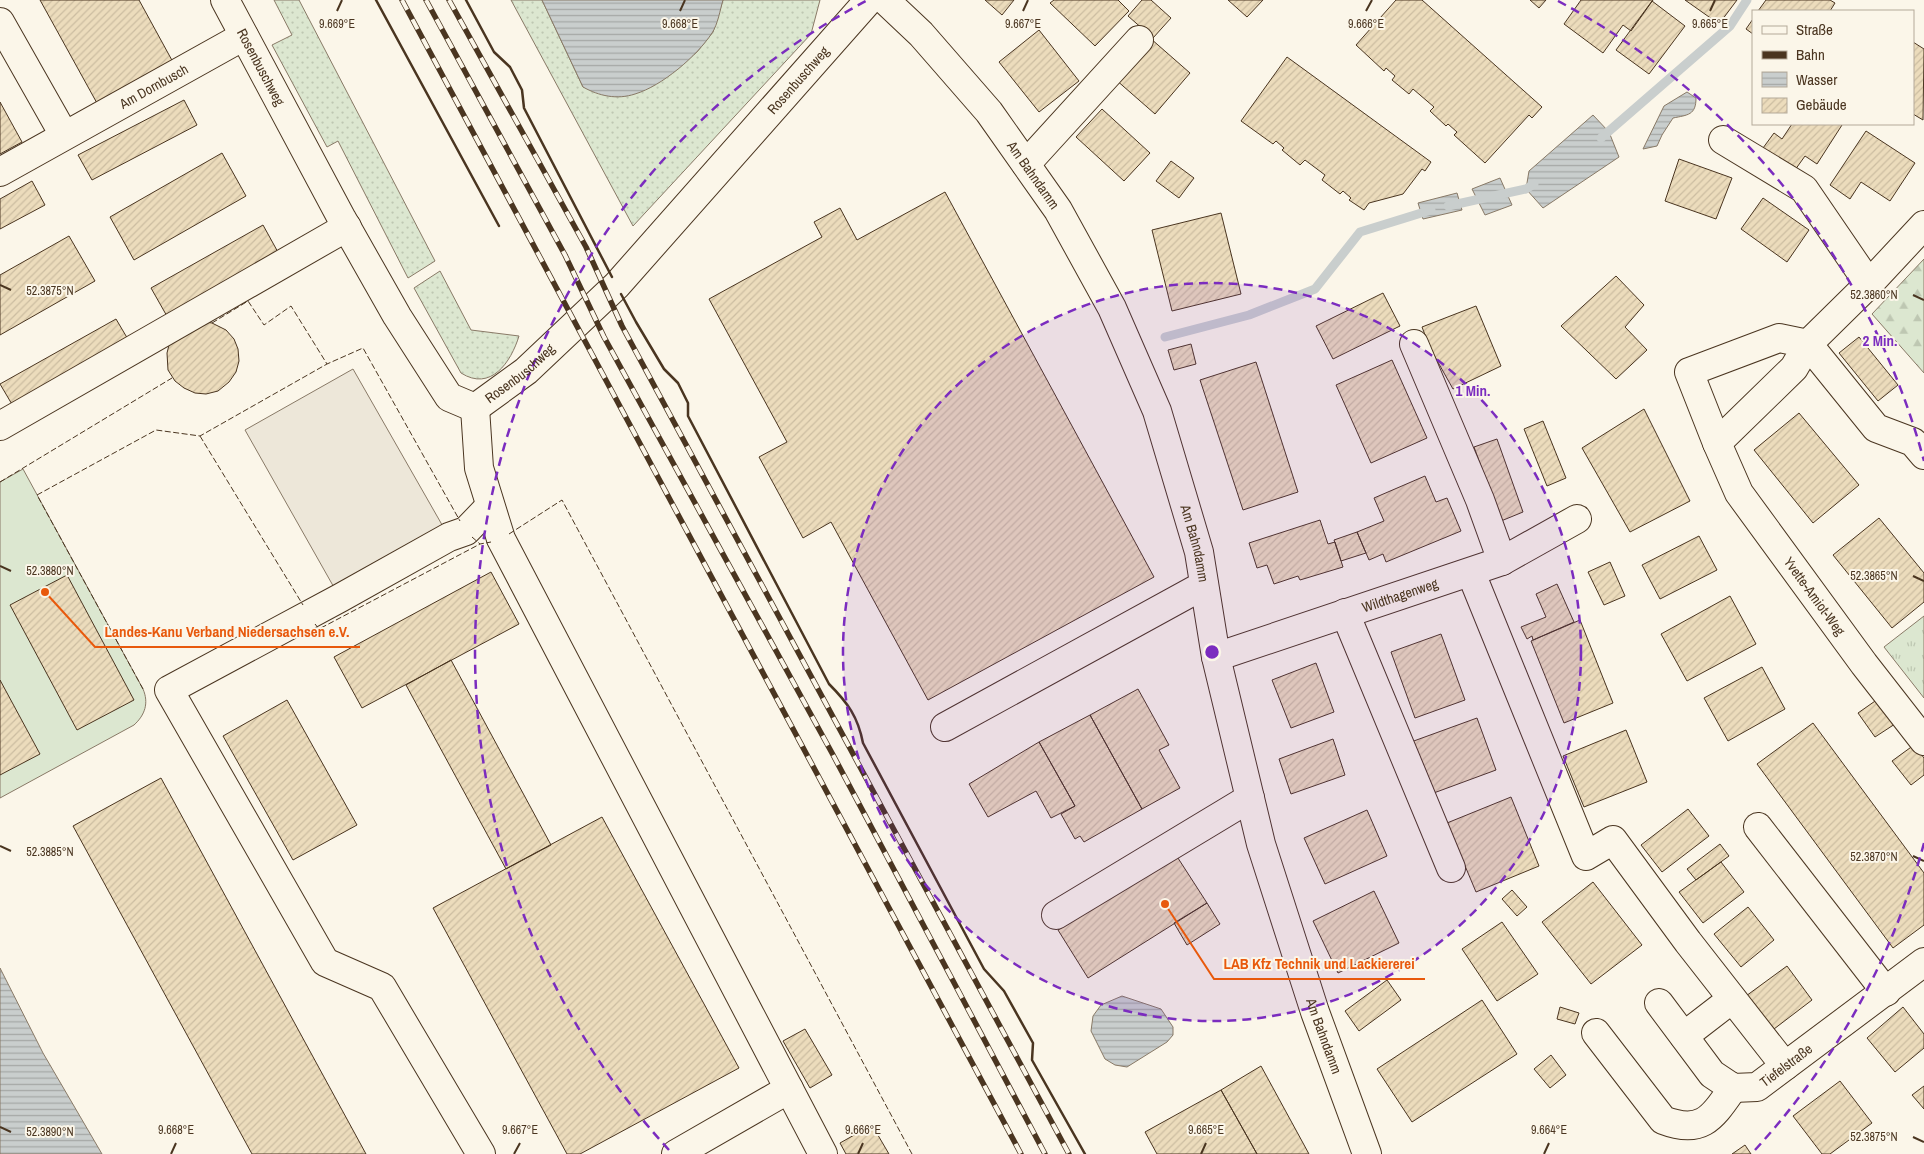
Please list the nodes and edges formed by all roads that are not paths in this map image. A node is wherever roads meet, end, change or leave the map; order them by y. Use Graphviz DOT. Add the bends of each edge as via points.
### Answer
graph roads {
  1 [pos="225,0"];
  2 [pos="869,0"];
  3 [pos="885,0"];
  4 [pos="0,22"];
  5 [pos="244,36"];
  6 [pos="1139,40"];
  7 [pos="64,135"];
  8 [pos="1723,140"];
  9 [pos="1026,164"];
  10 [pos="0,172"];
  11 [pos="1924,225"];
  12 [pos="347,226"];
  13 [pos="1869,284"];
  14 [pos="1414,344"];
  15 [pos="1808,344"];
  16 [pos="475,408"];
  17 [pos="0,426"];
  18 [pos="1717,443"];
  19 [pos="1924,455"];
  20 [pos="490,506"];
  21 [pos="1577,519"];
  22 [pos="1502,561"];
  23 [pos="1471,573"];
  24 [pos="1204,585"];
  25 [pos="1345,613"];
  26 [pos="1216,657"];
  27 [pos="945,727"];
  28 [pos="1924,741"];
  29 [pos="1250,798"];
  30 [pos="1758,827"];
  31 [pos="1451,868"];
  32 [pos="1056,915"];
  33 [pos="1924,962"];
  34 [pos="1886,992"];
  35 [pos="1732,999"];
  36 [pos="1660,1003"];
  37 [pos="1596,1033"];
  38 [pos="1684,1036"];
  39 [pos="1785,1066"];
  40 [pos="1733,1088"];
  41 [pos="789,1089"];
  42 [pos="482,1154"];
  43 [pos="676,1154"];
  44 [pos="823,1154"];
  45 [pos="1367,1154"];
  1 -- 5 [label="street, Rosenbuschweg"];
  2 -- 16 [label="street, Rosenbuschweg" via="617,286 526,371"];
  3 -- 9 [label="street, Am Bahndamm" via="922,34"];
  4 -- 7 [label="street"];
  5 -- 7 [label="street, Am Dornbusch"];
  5 -- 12 [label="street, Rosenbuschweg"];
  6 -- 9 [label="street"];
  7 -- 10 [label="street, Am Dornbusch"];
  8 -- 13 [label="street" via="1804,189"];
  9 -- 24 [label="street, Am Bahndamm" via="1058,210 1112,308 1157,412 1199,552"];
  11 -- 13 [label="street"];
  12 -- 16 [label="street, Rosenbuschweg" via="397,316 449,397"];
  12 -- 17 [label="street"];
  13 -- 15 [label="street"];
  14 -- 22 [label="street" via="1480,500"];
  15 -- 18 [label="street" via="1794,368"];
  15 -- 18 [label="street, Yvette-Amiot-Weg" via="1779,338 1689,372"];
  15 -- 19 [label="street" via="1876,428 1913,442"];
  16 -- 20 [label="street" via="479,468"];
  18 -- 28 [label="street, Yvette-Amiot-Weg" via="1739,493"];
  20 -- 41 [label="street" via="501,539"];
  20 -- 42 [label="street" via="466,531 449,537 169,690 325,962 382,987"];
  21 -- 22 [label="street, Wildthagenweg"];
  22 -- 23 [label="street, Wildthagenweg"];
  23 -- 25 [label="street, Wildthagenweg"];
  23 -- 35 [label="street" via="1586,856 1613,840"];
  24 -- 26 [label="street, Am Bahndamm"];
  24 -- 27 [label="street"];
  25 -- 26 [label="street, Wildthagenweg"];
  25 -- 31 [label="street"];
  26 -- 29 [label="street, Am Bahndamm"];
  29 -- 32 [label="street"];
  29 -- 45 [label="street, Am Bahndamm" via="1283,916"];
  30 -- 34 [label="street"];
  33 -- 34 [label="street, Tiefelstraße"];
  34 -- 39 [label="street, Tiefelstraße"];
  35 -- 38 [label="street"];
  35 -- 39 [label="street"];
  36 -- 38 [label="street"];
  37 -- 40 [label="street" via="1663,1120 1697,1126 1717,1110"];
  38 -- 40 [label="street" via="1712,1074"];
  39 -- 40 [label="street, Tiefelstraße" via="1757,1087"];
  41 -- 43 [label="street"];
  41 -- 44 [label="street"];
}
